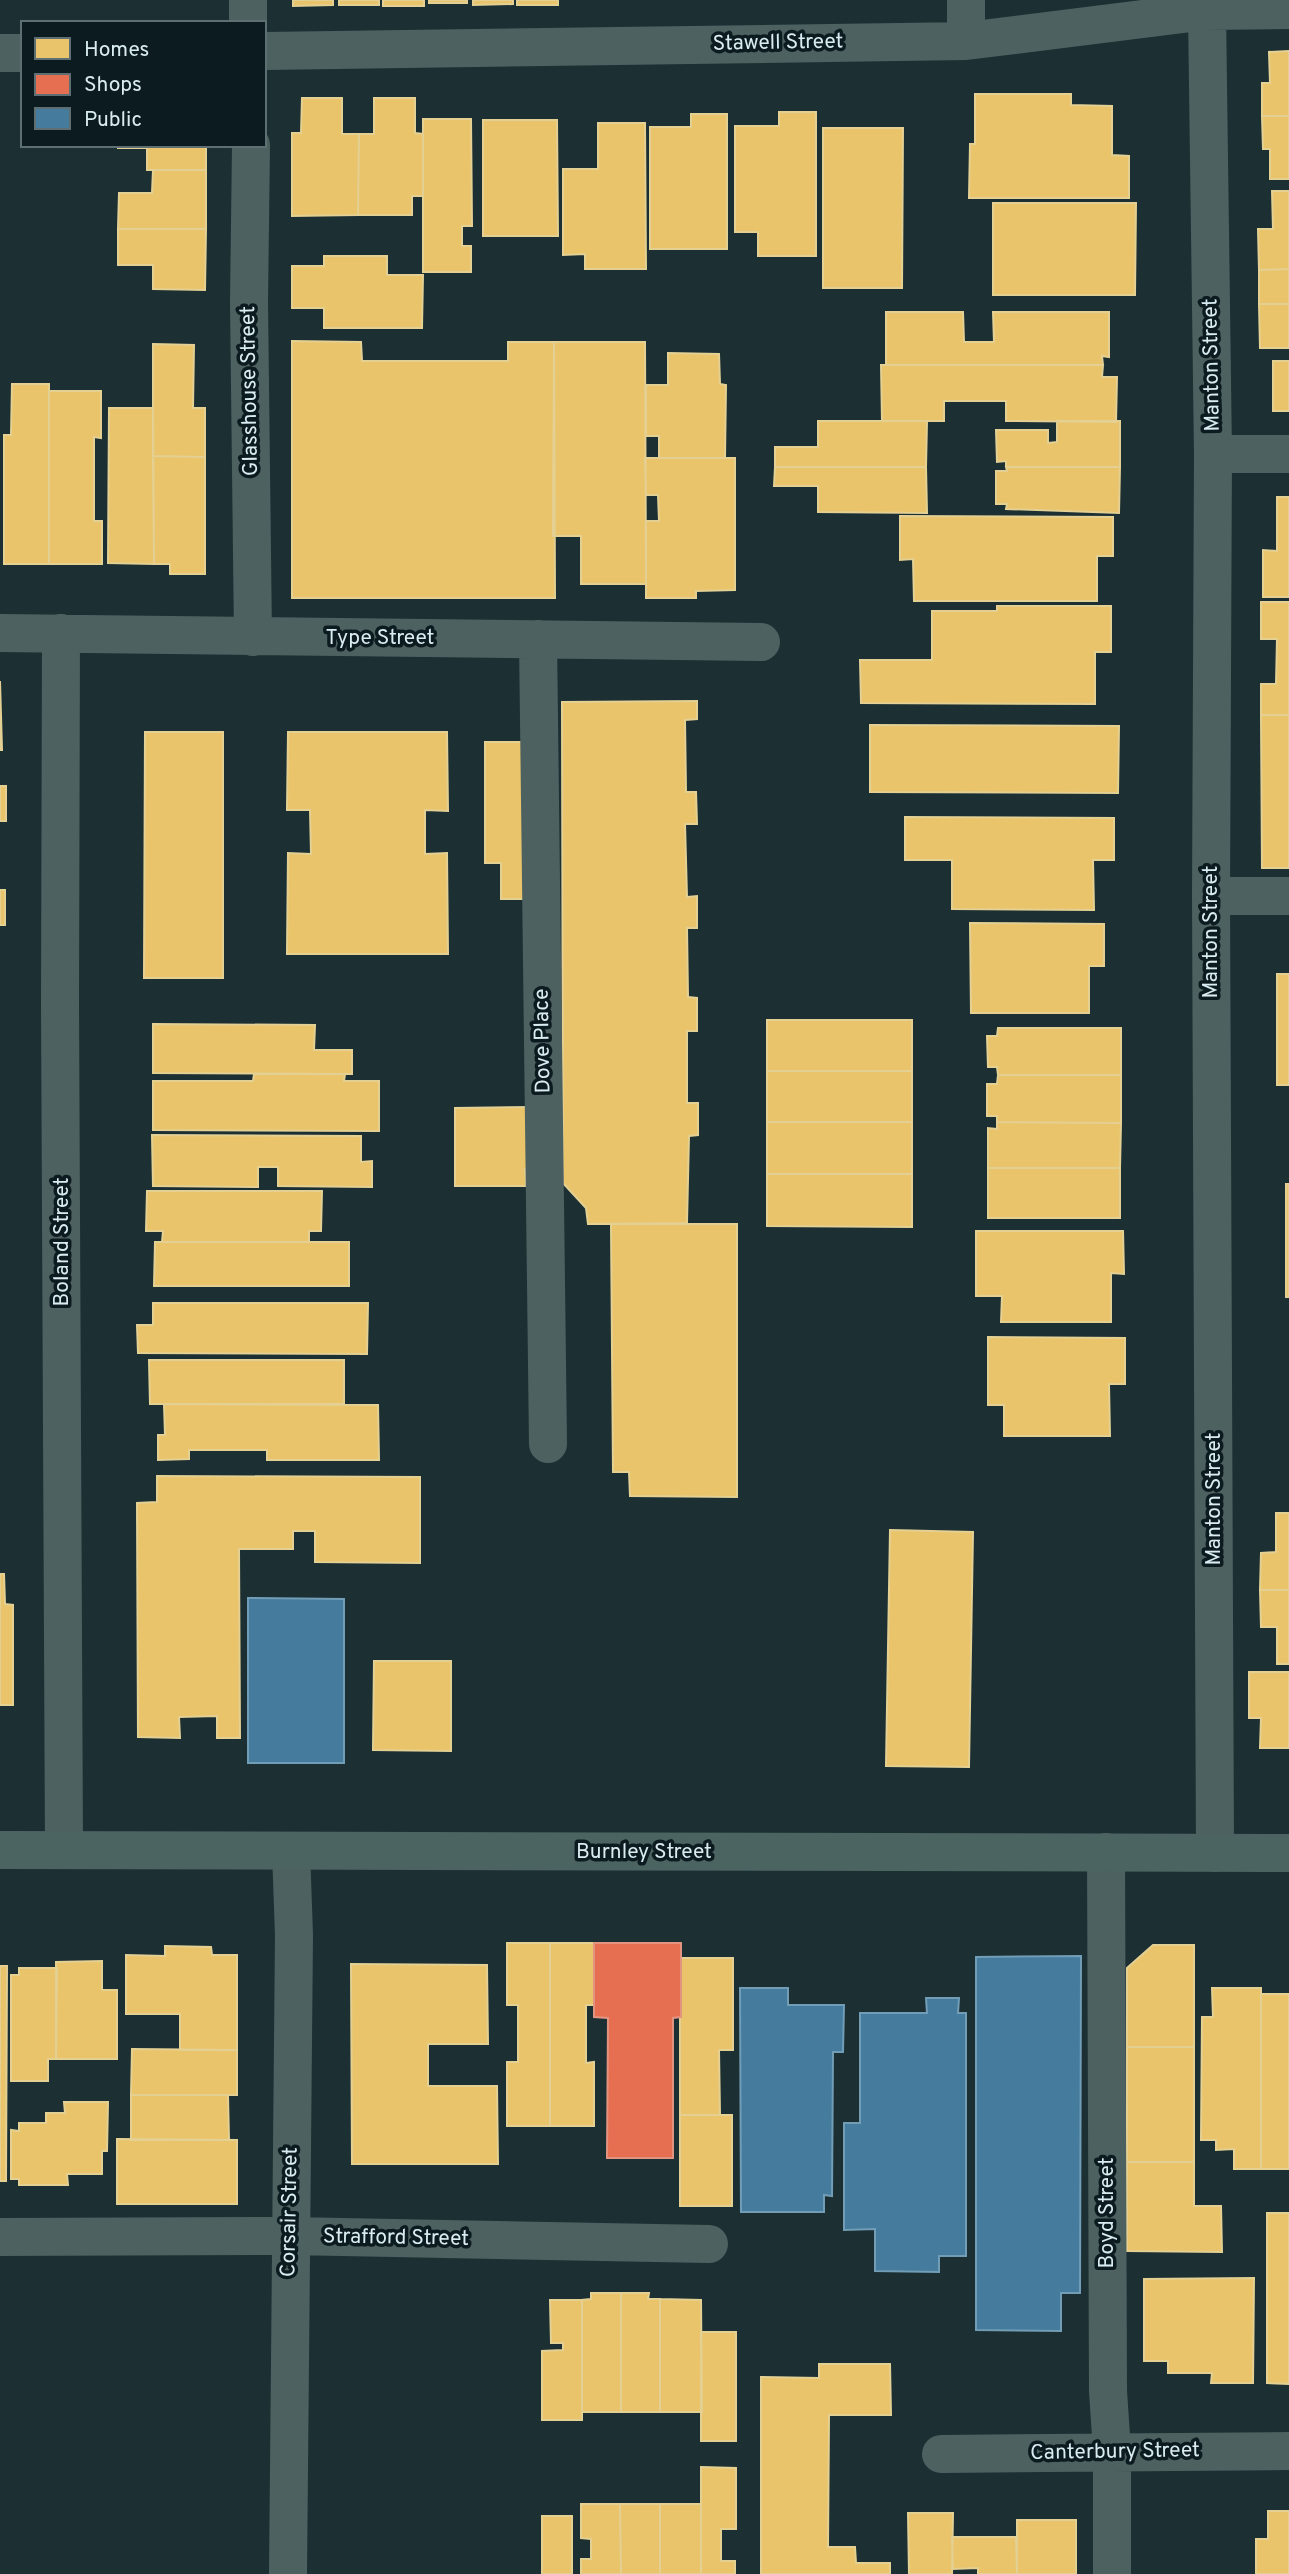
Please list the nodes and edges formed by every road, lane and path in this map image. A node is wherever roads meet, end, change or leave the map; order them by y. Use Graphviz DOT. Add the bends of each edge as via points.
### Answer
graph roads {
  1 [pos="248,0"];
  2 [pos="965,0"];
  3 [pos="1289,10"];
  4 [pos="1207,11"];
  5 [pos="248,21"];
  6 [pos="966,41"];
  7 [pos="266,51"];
  8 [pos="21,52"];
  9 [pos="0,53"];
  10 [pos="251,147"];
  11 [pos="1213,454"];
  12 [pos="1289,454"];
  13 [pos="0,633"];
  14 [pos="61,633"];
  15 [pos="253,637"];
  16 [pos="538,639"];
  17 [pos="761,642"];
  18 [pos="1211,896"];
  19 [pos="1289,897"];
  20 [pos="548,1444"];
  21 [pos="0,1850"];
  22 [pos="64,1850"];
  23 [pos="291,1851"];
  24 [pos="1106,1852"];
  25 [pos="1216,1853"];
  26 [pos="1289,1853"];
  27 [pos="290,2236"];
  28 [pos="0,2237"];
  29 [pos="709,2244"];
  30 [pos="1112,2451"];
  31 [pos="1289,2451"];
  32 [pos="941,2454"];
  33 [pos="288,2574"];
  34 [pos="1112,2574"];
  1 -- 5 [label="street"];
  2 -- 6 [label="street"];
  3 -- 4 [label="street, Stawell Street"];
  4 -- 6 [label="street, Stawell Street"];
  4 -- 11 [label="street, Manton Street"];
  6 -- 7 [label="street, Stawell Street"];
  8 -- 9 [label="street"];
  10 -- 15 [label="street, Glasshouse Street"];
  11 -- 12 [label="street"];
  11 -- 18 [label="street, Manton Street"];
  13 -- 14 [label="street, Type Street"];
  14 -- 15 [label="street, Type Street"];
  14 -- 22 [label="street, Boland Street"];
  15 -- 16 [label="street, Type Street"];
  16 -- 17 [label="street, Type Street"];
  16 -- 20 [label="street, Dove Place"];
  18 -- 19 [label="street"];
  18 -- 25 [label="street, Manton Street"];
  21 -- 22 [label="main road, Burnley Street"];
  22 -- 23 [label="main road, Burnley Street"];
  23 -- 24 [label="main road, Burnley Street"];
  23 -- 27 [label="street, Corsair Street"];
  24 -- 25 [label="main road, Burnley Street"];
  24 -- 30 [label="street, Boyd Street" via="1107,2378"];
  25 -- 26 [label="main road, Burnley Street"];
  27 -- 28 [label="street, Strafford Street"];
  27 -- 29 [label="street, Strafford Street"];
  27 -- 33 [label="street, Corsair Street"];
  30 -- 31 [label="street, Canterbury Street"];
  30 -- 32 [label="street, Canterbury Street"];
  30 -- 34 [label="street, Boyd Street"];
}
